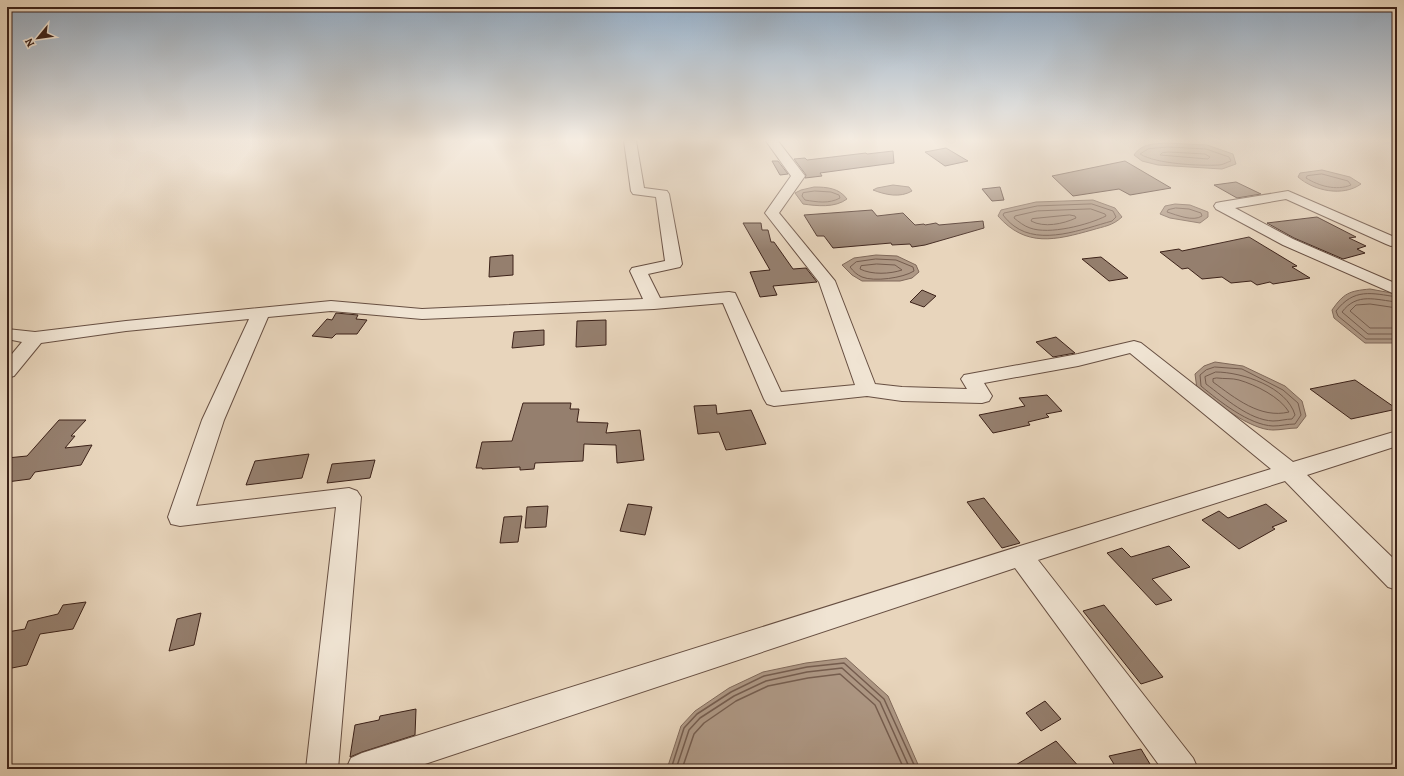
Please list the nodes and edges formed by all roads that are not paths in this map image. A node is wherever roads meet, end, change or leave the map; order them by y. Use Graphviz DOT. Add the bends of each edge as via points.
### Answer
graph roads {
  1 [pos="636,177"];
  2 [pos="797,177"];
  3 [pos="1397,240"];
  4 [pos="1397,290"];
  5 [pos="654,304"];
  6 [pos="261,313"];
  7 [pos="7,334"];
  8 [pos="35,338"];
  9 [pos="7,372"];
  10 [pos="867,390"];
  11 [pos="1397,438"];
  12 [pos="1289,471"];
  13 [pos="1020,556"];
  14 [pos="1397,579"];
  15 [pos="322,769"];
  16 [pos="362,769"];
  17 [pos="1182,769"];
  1 -- 5 [label="street" via="638,191 662,194 674,264 638,271"];
  2 -- 10 [label="street" via="772,213 827,281"];
  3 -- 4 [label="street" via="1391,241 1288,195 1221,206 1288,242"];
  5 -- 6 [label="street" via="422,314 331,306"];
  5 -- 10 [label="street" via="729,298 774,399"];
  6 -- 8 [label="street"];
  6 -- 15 [label="street" via="213,420 180,516 350,497"];
  7 -- 8 [label="street"];
  8 -- 9 [label="street"];
  10 -- 12 [label="street" via="902,394 982,396 971,379 1134,347"];
  11 -- 12 [label="street"];
  12 -- 13 [label="street"];
  12 -- 14 [label="street"];
  13 -- 16 [label="street"];
  13 -- 17 [label="street"];
}
